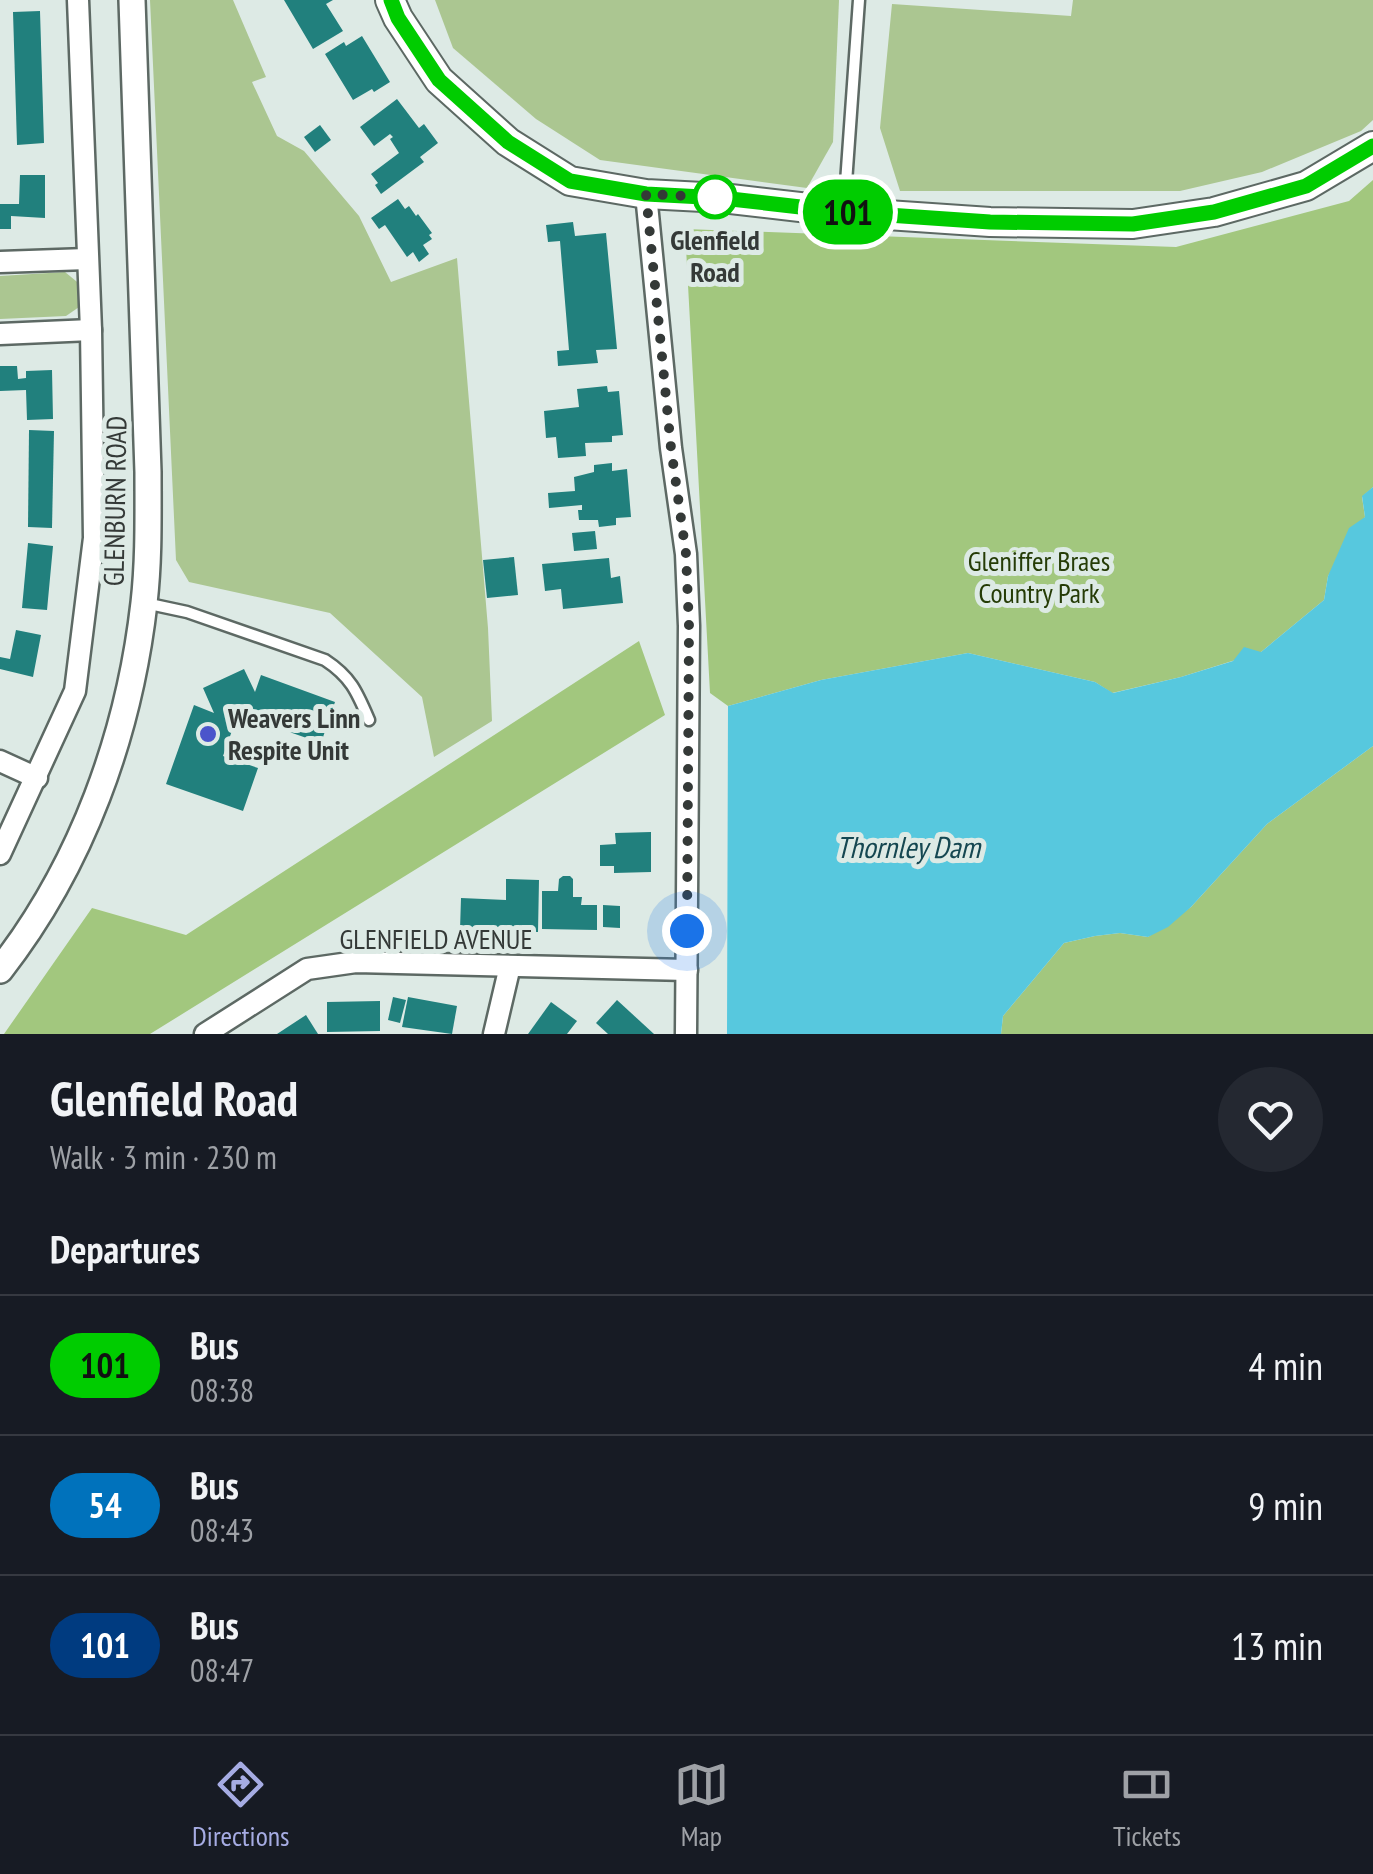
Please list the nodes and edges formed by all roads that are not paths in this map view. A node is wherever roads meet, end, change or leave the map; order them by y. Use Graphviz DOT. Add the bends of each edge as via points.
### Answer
graph roads {
  1 [pos="78,0"];
  2 [pos="132,0"];
  3 [pos="390,0"];
  4 [pos="859,0"];
  5 [pos="1373,146"];
  6 [pos="646,194"];
  7 [pos="844,212"];
  8 [pos="87,258"];
  9 [pos="0,262"];
  10 [pos="92,330"];
  11 [pos="0,334"];
  12 [pos="144,603"];
  13 [pos="369,720"];
  14 [pos="0,761"];
  15 [pos="36,778"];
  16 [pos="0,854"];
  17 [pos="510,966"];
  18 [pos="0,970"];
  19 [pos="687,970"];
  20 [pos="205,1034"];
  21 [pos="494,1034"];
  22 [pos="686,1034"];
  1 -- 8 [label="street, GLENBURN ROAD"];
  2 -- 12 [label="street, GLENBURN ROAD" via="148,472"];
  3 -- 6 [label="main road" via="439,80 508,142 570,181"];
  4 -- 7 [label="lane"];
  5 -- 7 [label="main road" via="1306,186 1214,212 1133,224"];
  6 -- 7 [label="main road"];
  6 -- 19 [label="street" via="686,554"];
  8 -- 9 [label="street"];
  8 -- 10 [label="street, GLENBURN ROAD"];
  10 -- 11 [label="street"];
  10 -- 15 [label="street, GLENBURN ROAD" via="94,538 75,691"];
  12 -- 13 [label="lane" via="326,660 357,691"];
  12 -- 18 [label="street, GLENBURN ROAD" via="104,782 62,874"];
  14 -- 15 [label="street"];
  15 -- 16 [label="street, GLENBURN ROAD"];
  17 -- 19 [label="street, GLENFIELD AVENUE"];
  17 -- 20 [label="street, GLENFIELD AVENUE" via="356,962 306,969"];
  17 -- 21 [label="street"];
  19 -- 22 [label="street"];
}
